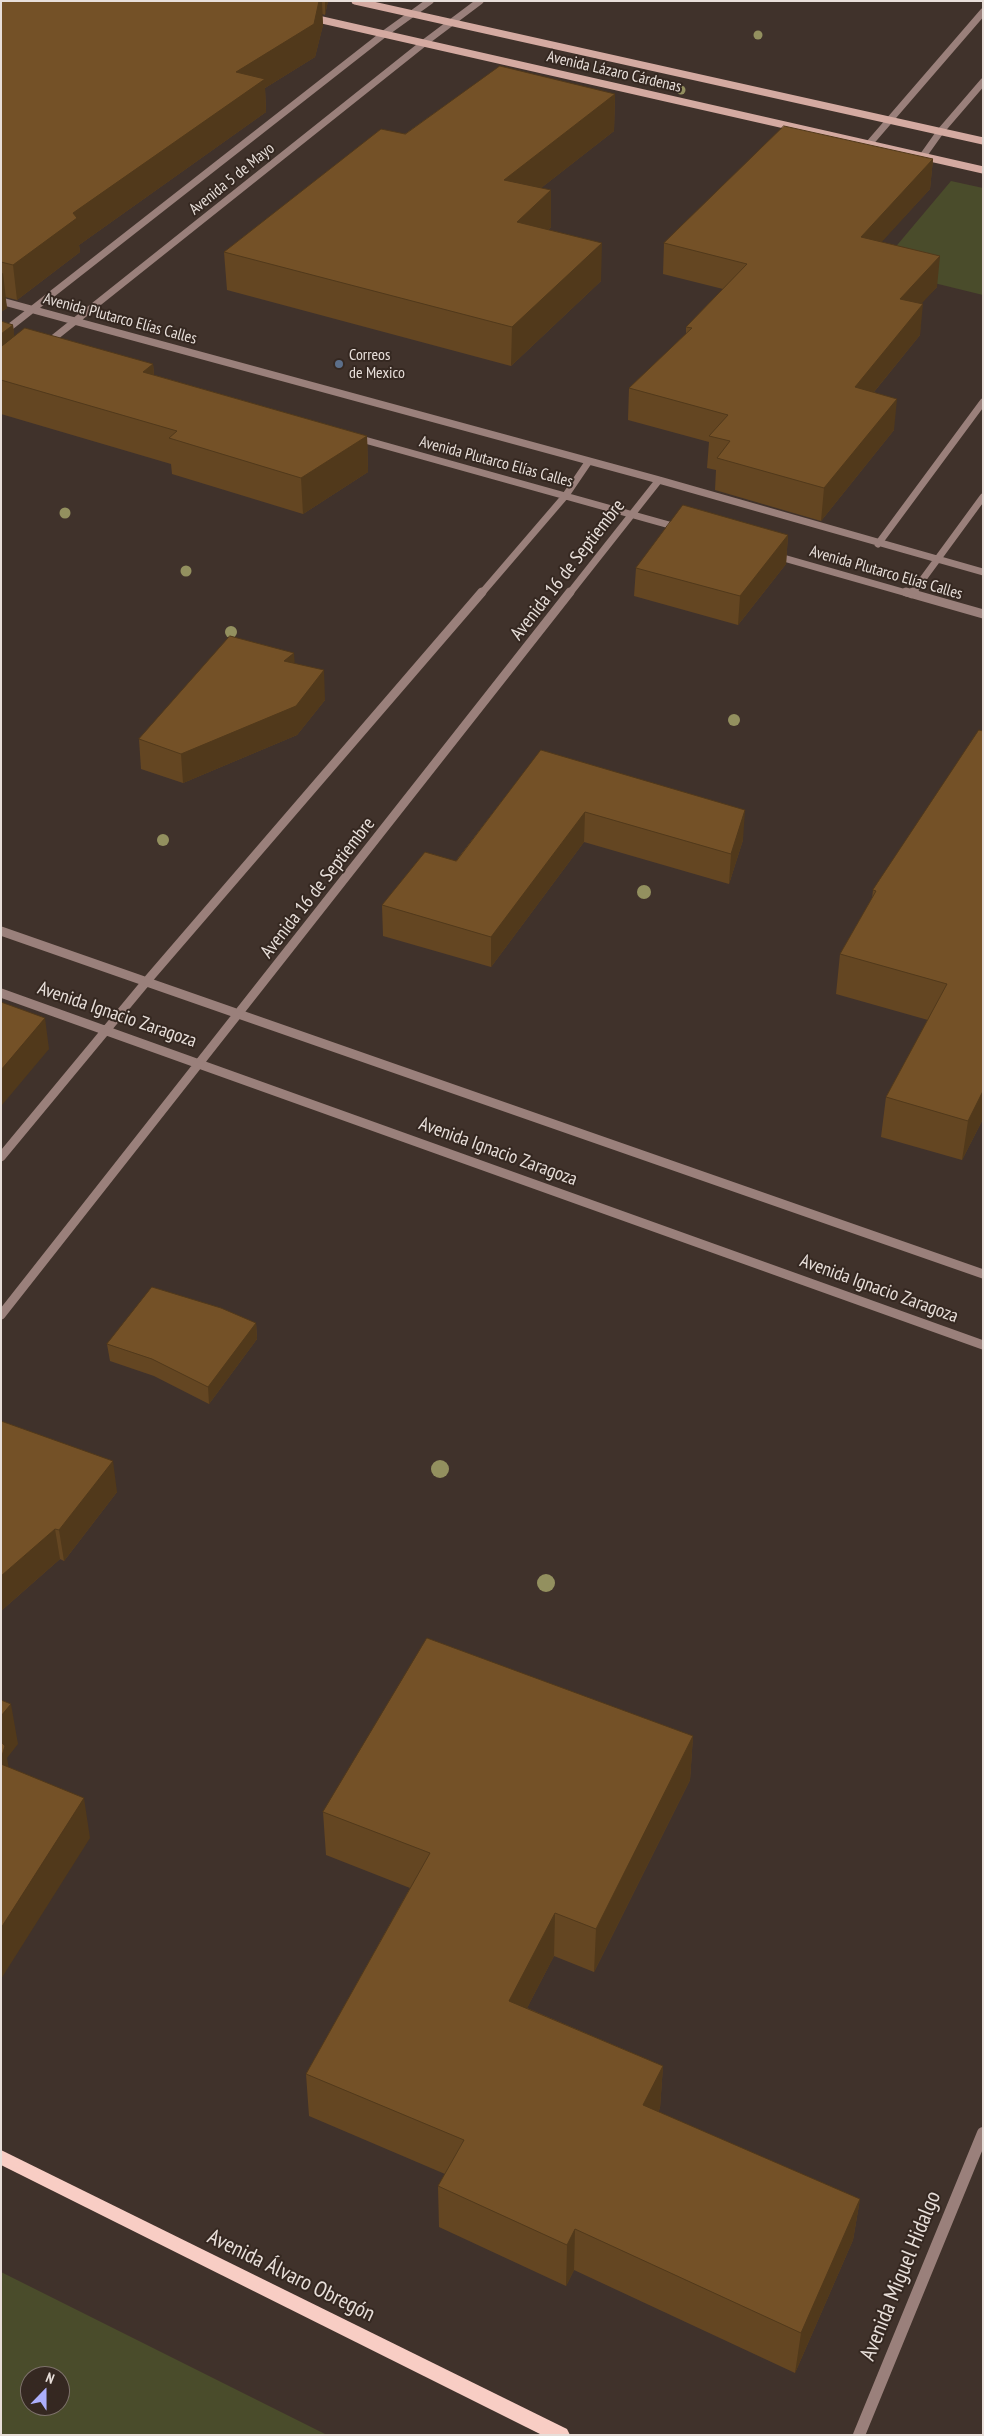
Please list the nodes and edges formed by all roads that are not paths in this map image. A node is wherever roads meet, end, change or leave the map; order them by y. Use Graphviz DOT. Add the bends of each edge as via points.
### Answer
graph roads {
  1 [pos="354,1"];
  2 [pos="430,1"];
  3 [pos="480,1"];
  4 [pos="983,12"];
  5 [pos="297,14"];
  6 [pos="414,14"];
  7 [pos="453,23"];
  8 [pos="384,34"];
  9 [pos="424,43"];
  10 [pos="983,82"];
  11 [pos="890,120"];
  12 [pos="940,132"];
  13 [pos="983,141"];
  14 [pos="869,144"];
  15 [pos="923,156"];
  16 [pos="983,170"];
  17 [pos="1,301"];
  18 [pos="31,309"];
  19 [pos="75,321"];
  20 [pos="1,334"];
  21 [pos="46,354"];
  22 [pos="983,402"];
  23 [pos="345,435"];
  24 [pos="589,461"];
  25 [pos="659,480"];
  26 [pos="566,495"];
  27 [pos="983,497"];
  28 [pos="632,515"];
  29 [pos="688,531"];
  30 [pos="878,544"];
  31 [pos="762,552"];
  32 [pos="937,560"];
  33 [pos="983,572"];
  34 [pos="912,594"];
  35 [pos="983,614"];
  36 [pos="1,931"];
  37 [pos="146,982"];
  38 [pos="1,993"];
  39 [pos="238,1015"];
  40 [pos="107,1031"];
  41 [pos="200,1063"];
  42 [pos="1,1157"];
  43 [pos="983,1274"];
  44 [pos="1,1315"];
  45 [pos="983,1345"];
  46 [pos="983,2133"];
  47 [pos="1,2157"];
  48 [pos="561,2435"];
  49 [pos="859,2435"];
  1 -- 6 [label="main road, Avenida Lázaro Cárdenas"];
  2 -- 6 [label="street, Avenida 5 de Mayo"];
  3 -- 7 [label="street, Avenida 5 de Mayo"];
  4 -- 11 [label="street"];
  5 -- 8 [label="main road, Avenida Lázaro Cárdenas"];
  6 -- 7 [label="main road, Avenida Lázaro Cárdenas"];
  6 -- 8 [label="street, Avenida 5 de Mayo"];
  7 -- 9 [label="street, Avenida 5 de Mayo"];
  7 -- 11 [label="main road, Avenida Lázaro Cárdenas"];
  8 -- 9 [label="main road, Avenida Lázaro Cárdenas"];
  8 -- 18 [label="street, Avenida 5 de Mayo"];
  9 -- 14 [label="main road, Avenida Lázaro Cárdenas"];
  9 -- 19 [label="street, Avenida 5 de Mayo"];
  10 -- 12 [label="street"];
  11 -- 12 [label="main road, Avenida Lázaro Cárdenas"];
  11 -- 14 [label="street"];
  12 -- 13 [label="main road, Avenida Lázaro Cárdenas"];
  12 -- 15 [label="street"];
  14 -- 15 [label="main road, Avenida Lázaro Cárdenas"];
  15 -- 16 [label="main road, Avenida Lázaro Cárdenas"];
  17 -- 18 [label="street, Avenida Plutarco Elías Calles"];
  18 -- 19 [label="street, Avenida Plutarco Elías Calles"];
  18 -- 20 [label="street, Avenida 5 de Mayo"];
  19 -- 21 [label="street, Avenida 5 de Mayo" via="37,351"];
  19 -- 24 [label="street, Avenida Plutarco Elías Calles"];
  22 -- 30 [label="street"];
  23 -- 26 [label="street, Avenida Plutarco Elías Calles"];
  24 -- 25 [label="street, Avenida Plutarco Elías Calles"];
  24 -- 26 [label="street"];
  25 -- 28 [label="street, Avenida 16 de Septiembre"];
  25 -- 30 [label="street, Avenida Plutarco Elías Calles"];
  26 -- 28 [label="street, Avenida Plutarco Elías Calles"];
  26 -- 37 [label="street"];
  27 -- 32 [label="street"];
  28 -- 29 [label="street, Avenida Plutarco Elías Calles"];
  28 -- 39 [label="street, Avenida 16 de Septiembre"];
  30 -- 32 [label="street, Avenida Plutarco Elías Calles"];
  31 -- 34 [label="street, Avenida Plutarco Elías Calles"];
  32 -- 33 [label="street, Avenida Plutarco Elías Calles"];
  32 -- 34 [label="street"];
  34 -- 35 [label="street, Avenida Plutarco Elías Calles"];
  36 -- 37 [label="street"];
  37 -- 39 [label="street"];
  37 -- 40 [label="street"];
  38 -- 40 [label="street, Avenida Ignacio Zaragoza"];
  39 -- 41 [label="street, Avenida 16 de Septiembre"];
  39 -- 43 [label="street"];
  40 -- 41 [label="street, Avenida Ignacio Zaragoza"];
  40 -- 42 [label="street"];
  41 -- 44 [label="street, Avenida 16 de Septiembre"];
  41 -- 45 [label="street, Avenida Ignacio Zaragoza"];
  46 -- 49 [label="street, Avenida Miguel Hidalgo"];
  47 -- 48 [label="main road, Avenida Álvaro Obregón"];
}
